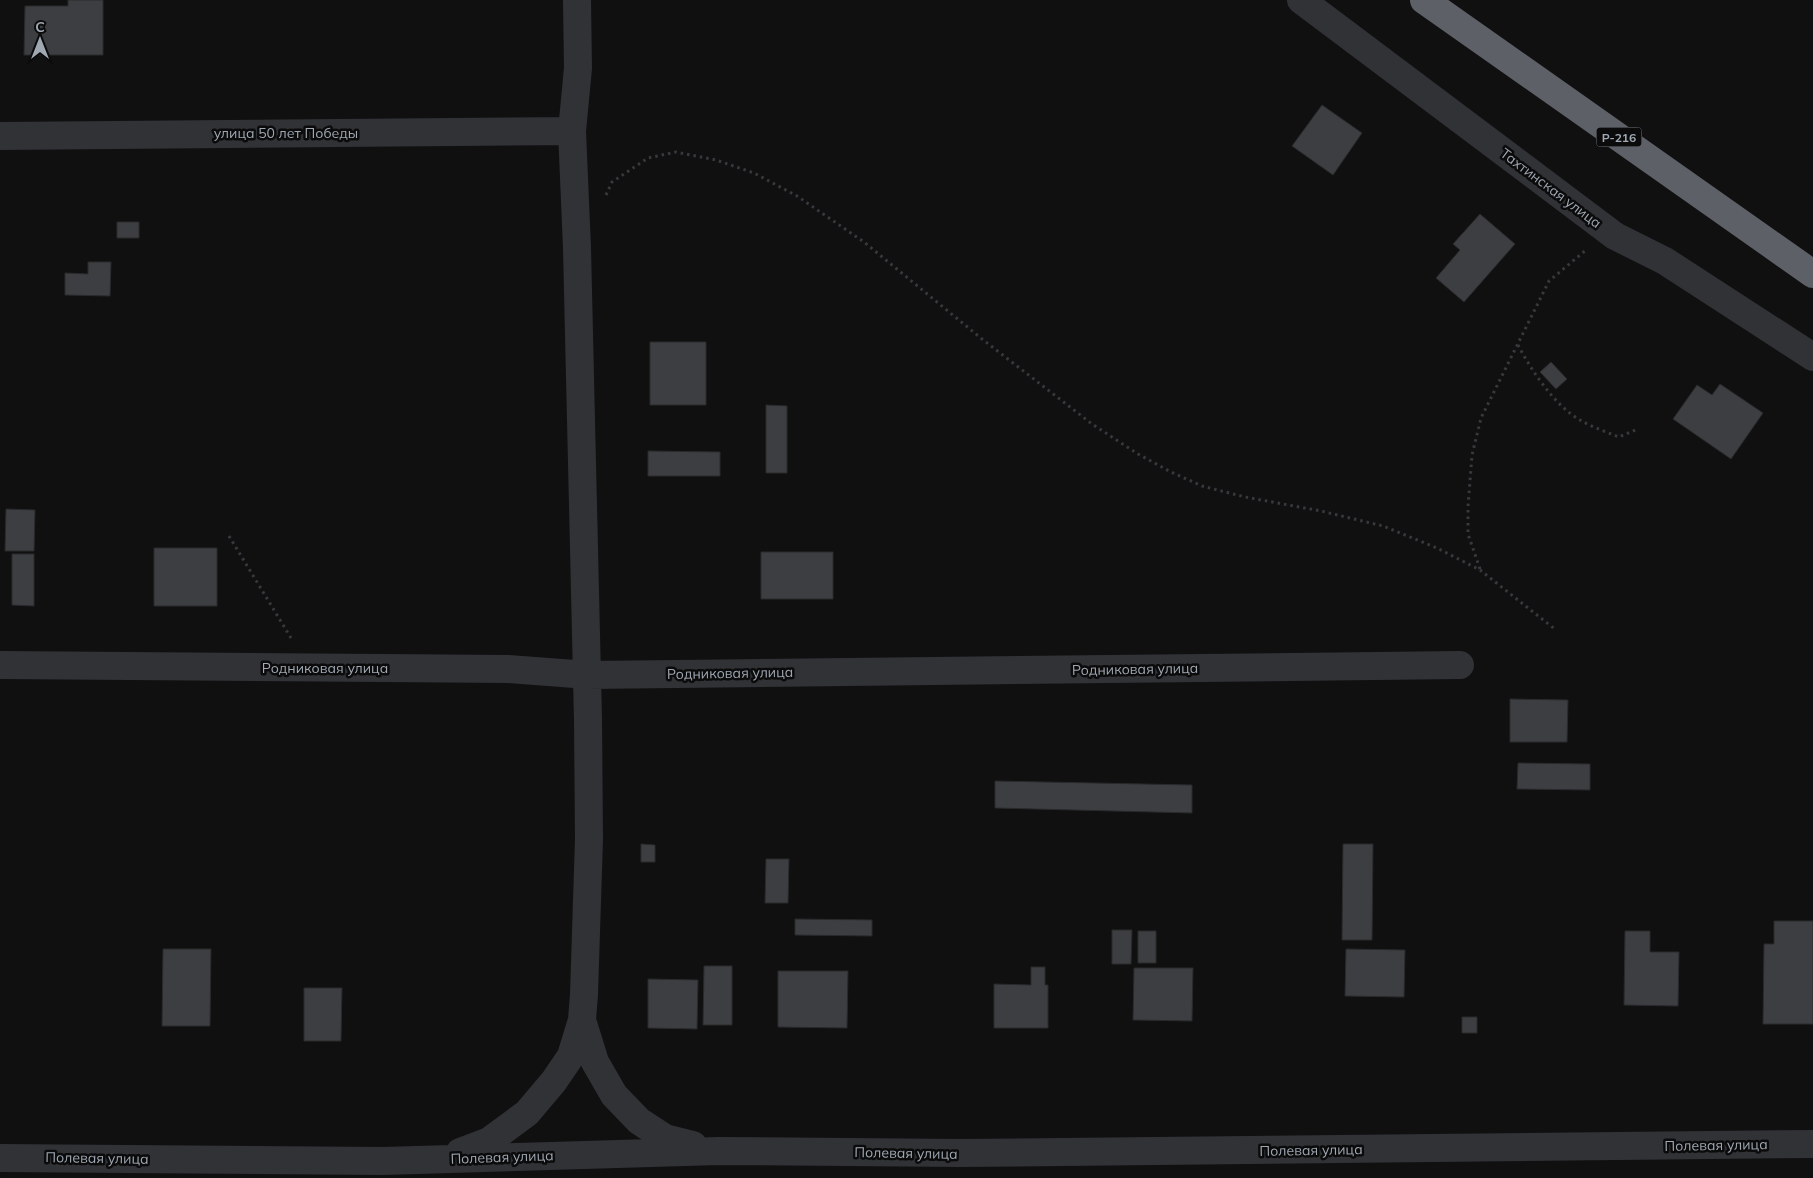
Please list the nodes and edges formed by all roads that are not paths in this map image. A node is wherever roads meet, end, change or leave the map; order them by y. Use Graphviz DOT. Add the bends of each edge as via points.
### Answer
graph roads {
  1 [pos="577,0"];
  2 [pos="1301,0"];
  3 [pos="1424,0"];
  4 [pos="572,131"];
  5 [pos="0,136"];
  6 [pos="1813,274"];
  7 [pos="1813,357"];
  8 [pos="0,665"];
  9 [pos="1460,665"];
  10 [pos="588,675"];
  11 [pos="582,1020"];
  12 [pos="1813,1144"];
  13 [pos="719,1151"];
  14 [pos="0,1158"];
  15 [pos="441,1159"];
  16 [pos="382,1170"];
  1 -- 4 [label="street" via="578,68"];
  2 -- 7 [label="street, Тахтинская улица" via="1615,236 1665,261"];
  3 -- 6 [label="highway, Р-216"];
  4 -- 5 [label="street, улица 50 лет Победы"];
  4 -- 10 [label="street"];
  8 -- 10 [label="street, Родниковая улица" via="508,669"];
  9 -- 10 [label="street, Родниковая улица"];
  10 -- 11 [label="street" via="589,839"];
  11 -- 13 [label="street" via="595,1062 614,1095 639,1121 665,1138"];
  11 -- 15 [label="street" via="571,1056 527,1113 489,1141"];
  12 -- 13 [label="street, Полевая улица" via="960,1153"];
  13 -- 15 [label="street, Полевая улица"];
  14 -- 16 [label="street, Полевая улица"];
  15 -- 16 [label="street, Полевая улица"];
}
